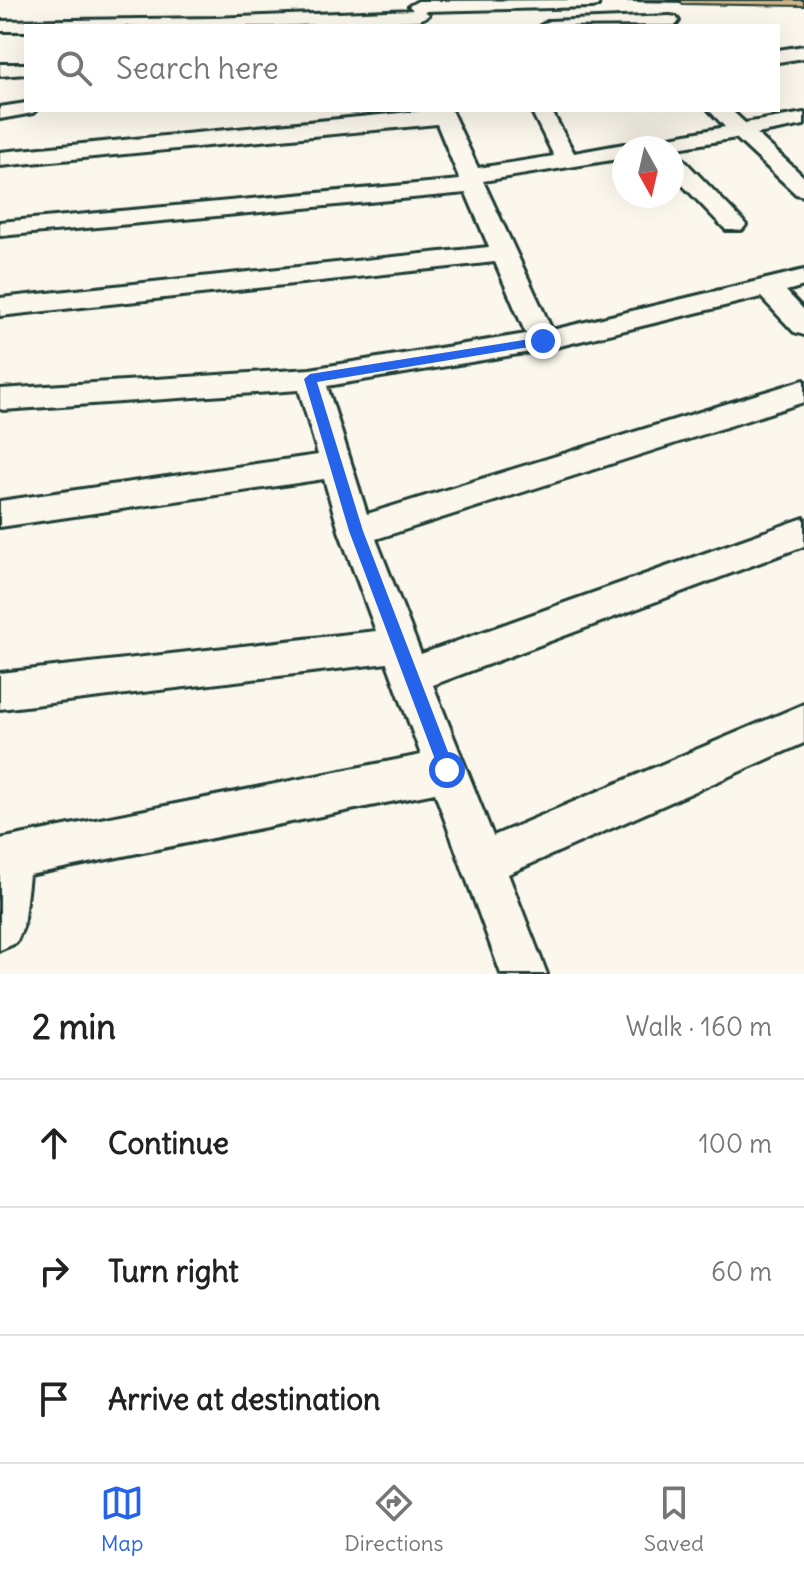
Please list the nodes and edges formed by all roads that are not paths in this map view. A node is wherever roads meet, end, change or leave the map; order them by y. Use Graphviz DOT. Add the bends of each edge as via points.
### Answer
graph roads {
  1 [pos="219,0"];
  2 [pos="592,2"];
  3 [pos="419,12"];
  4 [pos="670,21"];
  5 [pos="214,24"];
  6 [pos="230,24"];
  7 [pos="597,24"];
  8 [pos="0,26"];
  9 [pos="24,26"];
  10 [pos="804,52"];
  11 [pos="780,56"];
  12 [pos="24,69"];
  13 [pos="0,70"];
  14 [pos="24,109"];
  15 [pos="542,112"];
  16 [pos="721,112"];
  17 [pos="0,113"];
  18 [pos="443,114"];
  19 [pos="804,119"];
  20 [pos="743,131"];
  21 [pos="684,145"];
  22 [pos="612,153"];
  23 [pos="0,159"];
  24 [pos="567,160"];
  25 [pos="684,176"];
  26 [pos="472,181"];
  27 [pos="804,189"];
  28 [pos="734,225"];
  29 [pos="0,229"];
  30 [pos="504,253"];
  31 [pos="804,278"];
  32 [pos="768,288"];
  33 [pos="0,307"];
  34 [pos="804,326"];
  35 [pos="543,341"];
  36 [pos="310,379"];
  37 [pos="804,391"];
  38 [pos="3,399"];
  39 [pos="335,465"];
  40 [pos="0,514"];
  41 [pos="356,531"];
  42 [pos="804,532"];
  43 [pos="405,660"];
  44 [pos="0,691"];
  45 [pos="804,723"];
  46 [pos="447,770"];
  47 [pos="482,863"];
  48 [pos="0,927"];
  49 [pos="524,974"];
  1 -- 5 [label="street"];
  2 -- 3 [label="street"];
  3 -- 6 [label="street"];
  4 -- 7 [label="street"];
  8 -- 9 [label="street"];
  10 -- 11 [label="street"];
  12 -- 13 [label="street"];
  14 -- 17 [label="street"];
  15 -- 24 [label="street"];
  16 -- 20 [label="street"];
  18 -- 23 [label="street"];
  18 -- 26 [label="street"];
  19 -- 20 [label="street"];
  20 -- 21 [label="street"];
  20 -- 27 [label="street"];
  22 -- 24 [label="street"];
  24 -- 26 [label="street"];
  25 -- 28 [label="street"];
  26 -- 29 [label="street"];
  26 -- 30 [label="street"];
  30 -- 33 [label="street"];
  30 -- 35 [label="street"];
  31 -- 32 [label="street"];
  32 -- 34 [label="street"];
  32 -- 35 [label="street"];
  35 -- 36 [label="street"];
  36 -- 38 [label="street"];
  36 -- 39 [label="street"];
  37 -- 41 [label="street"];
  39 -- 40 [label="street"];
  39 -- 41 [label="street"];
  41 -- 43 [label="street"];
  42 -- 43 [label="street"];
  43 -- 44 [label="street"];
  43 -- 46 [label="street"];
  45 -- 47 [label="street"];
  46 -- 47 [label="street"];
  46 -- 48 [label="street" via="10,857"];
  47 -- 49 [label="street"];
}
